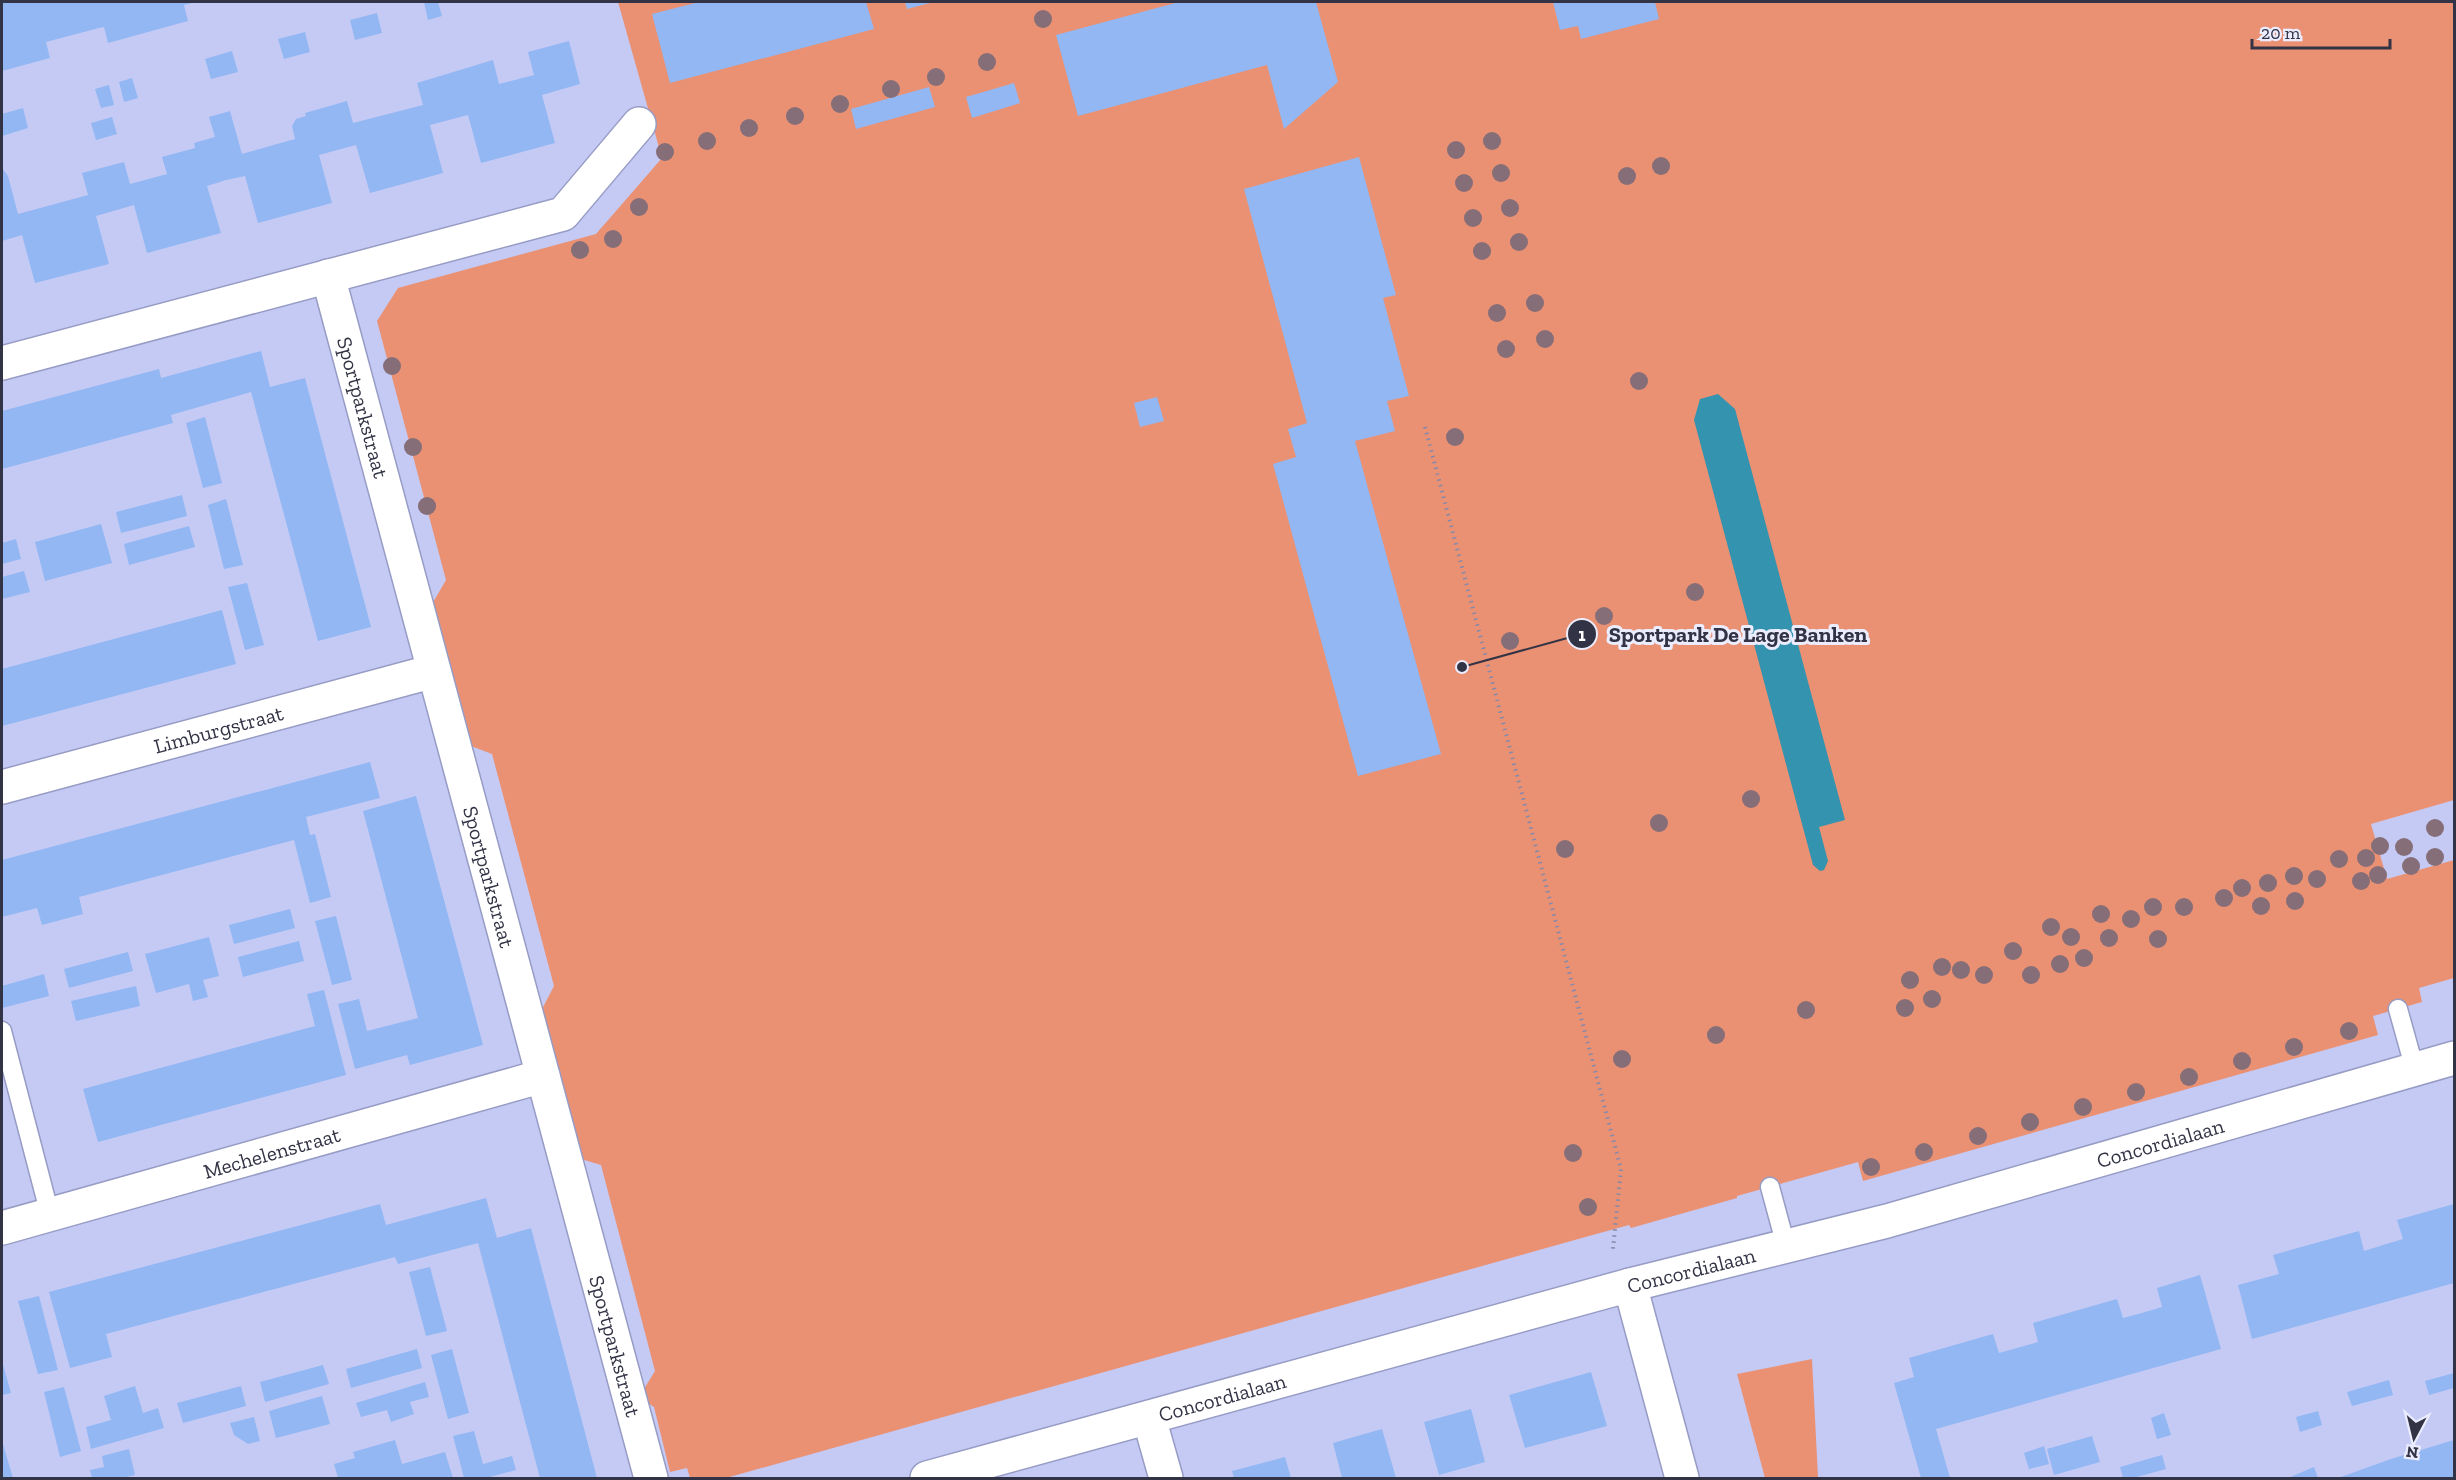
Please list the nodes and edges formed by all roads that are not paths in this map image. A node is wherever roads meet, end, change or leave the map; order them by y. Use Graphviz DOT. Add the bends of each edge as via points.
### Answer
graph roads {
  1 [pos="639,124"];
  2 [pos="328,276"];
  3 [pos="2,363"];
  4 [pos="434,671"];
  5 [pos="2,787"];
  6 [pos="2398,1009"];
  7 [pos="2,1030"];
  8 [pos="2454,1058"];
  9 [pos="2415,1070"];
  10 [pos="543,1076"];
  11 [pos="1770,1187"];
  12 [pos="50,1215"];
  13 [pos="2,1228"];
  14 [pos="1786,1246"];
  15 [pos="1625,1286"];
  16 [pos="1149,1418"];
  17 [pos="651,1479"];
  18 [pos="927,1479"];
  19 [pos="1166,1479"];
  20 [pos="1682,1479"];
  1 -- 2 [label="street" via="563,214"];
  2 -- 3 [label="street"];
  2 -- 4 [label="street, Sportparkstraat"];
  4 -- 5 [label="street, Limburgstraat"];
  4 -- 10 [label="street, Sportparkstraat"];
  6 -- 9 [label="lane"];
  7 -- 12 [label="lane"];
  8 -- 9 [label="street, Concordialaan"];
  9 -- 14 [label="street, Concordialaan" via="1887,1221"];
  10 -- 12 [label="street, Mechelenstraat"];
  10 -- 17 [label="street, Sportparkstraat"];
  11 -- 14 [label="lane"];
  12 -- 13 [label="street, Mechelenstraat"];
  14 -- 15 [label="street, Concordialaan"];
  15 -- 16 [label="street, Concordialaan"];
  15 -- 20 [label="street"];
  16 -- 18 [label="street, Concordialaan"];
  16 -- 19 [label="street"];
}
